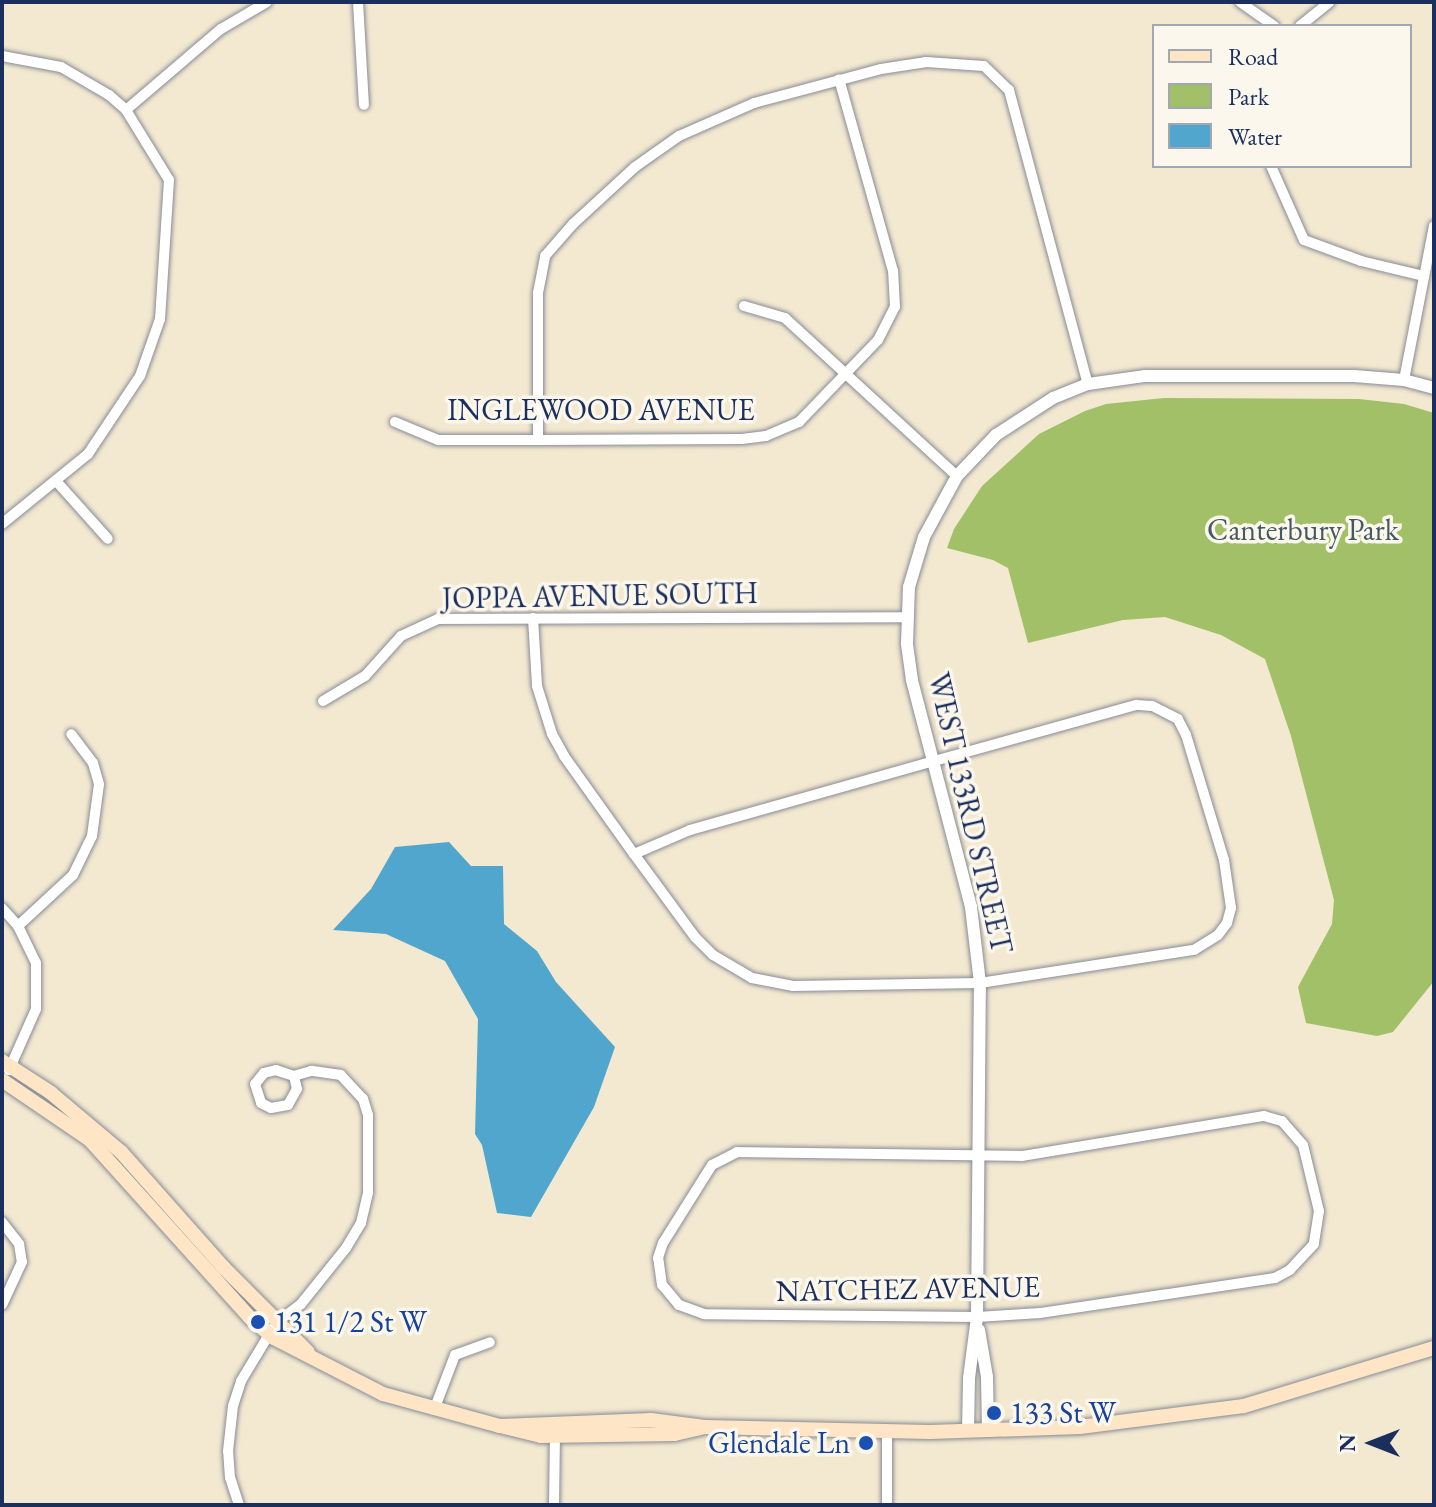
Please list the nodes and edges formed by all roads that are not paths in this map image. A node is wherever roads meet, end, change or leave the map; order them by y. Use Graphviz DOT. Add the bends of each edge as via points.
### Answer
graph roads {
  1 [pos="267,2"];
  2 [pos="358,2"];
  3 [pos="1240,2"];
  4 [pos="1330,2"];
  5 [pos="1271,24"];
  6 [pos="1302,24"];
  7 [pos="2,56"];
  8 [pos="839,79"];
  9 [pos="364,105"];
  10 [pos="126,110"];
  11 [pos="1272,168"];
  12 [pos="1434,226"];
  13 [pos="1424,276"];
  14 [pos="744,306"];
  15 [pos="847,375"];
  16 [pos="1404,380"];
  17 [pos="1088,384"];
  18 [pos="1434,388"];
  19 [pos="395,422"];
  20 [pos="538,440"];
  21 [pos="957,476"];
  22 [pos="57,482"];
  23 [pos="2,524"];
  24 [pos="108,539"];
  25 [pos="906,617"];
  26 [pos="533,618"];
  27 [pos="323,701"];
  28 [pos="71,734"];
  29 [pos="934,761"];
  30 [pos="634,854"];
  31 [pos="2,908"];
  32 [pos="18,926"];
  33 [pos="980,983"];
  34 [pos="6,1064"];
  35 [pos="294,1076"];
  36 [pos="2,1081"];
  37 [pos="978,1157"];
  38 [pos="2,1222"];
  39 [pos="2,1305"];
  40 [pos="977,1317"];
  41 [pos="273,1328"];
  42 [pos="490,1342"];
  43 [pos="1434,1348"];
  44 [pos="434,1410"];
  45 [pos="555,1429"];
  46 [pos="887,1431"];
  47 [pos="968,1431"];
  48 [pos="988,1431"];
  49 [pos="239,1505"];
  50 [pos="554,1505"];
  51 [pos="887,1505"];
  1 -- 10 [label="street" via="221,29"];
  2 -- 9 [label="street"];
  3 -- 5 [label="street"];
  4 -- 6 [label="street"];
  7 -- 10 [label="street" via="61,67 88,80"];
  8 -- 15 [label="street, INGLEWOOD AVENUE" via="896,292 895,307 878,340"];
  8 -- 17 [label="street" via="926,62 984,66 1009,90"];
  8 -- 20 [label="street" via="754,103 679,136 581,216 545,256 538,293"];
  10 -- 22 [label="street" via="169,180 160,319 140,376 109,428"];
  11 -- 13 [label="street" via="1304,240"];
  12 -- 13 [label="street"];
  13 -- 16 [label="street"];
  14 -- 15 [label="street" via="785,318"];
  15 -- 20 [label="street, INGLEWOOD AVENUE" via="799,422 766,436"];
  15 -- 21 [label="street"];
  16 -- 17 [label="street" via="1157,376"];
  16 -- 18 [label="street"];
  17 -- 21 [label="street" via="1023,415"];
  19 -- 20 [label="street, INGLEWOOD AVENUE" via="438,440"];
  21 -- 25 [label="street, WEST 133RD STREET" via="924,537"];
  22 -- 23 [label="street"];
  22 -- 24 [label="street"];
  25 -- 26 [label="street, JOPPA AVENUE SOUTH"];
  25 -- 29 [label="street, WEST 133RD STREET" via="912,680"];
  26 -- 27 [label="street, JOPPA AVENUE SOUTH" via="438,619 419,625 401,636 365,676"];
  26 -- 30 [label="street" via="537,686 552,734"];
  28 -- 32 [label="street" via="93,763 99,784 92,836 73,875"];
  29 -- 30 [label="street" via="690,830"];
  29 -- 33 [label="street, WEST 133RD STREET" via="971,907"];
  29 -- 33 [label="street" via="1136,705 1163,710 1178,719 1196,759 1230,887 1227,923 1194,950"];
  30 -- 33 [label="street" via="695,937 752,978 793,986"];
  31 -- 32 [label="street"];
  32 -- 34 [label="street" via="36,963 36,1009"];
  33 -- 37 [label="street, WEST 133RD STREET"];
  34 -- 36 [label="street"];
  34 -- 41 [label="main road" via="51,1093 121,1152"];
  35 -- 35 [label="street" via="285,1071 264,1073 255,1084 261,1103 279,1109 288,1105 297,1089"];
  35 -- 41 [label="street" via="311,1071 341,1075 363,1099 368,1115 368,1192 361,1223 346,1248 301,1304"];
  36 -- 41 [label="main road" via="90,1140"];
  37 -- 40 [label="street, WEST 133RD STREET"];
  37 -- 40 [label="street, NATCHEZ AVENUE" via="737,1152 712,1165 684,1207 663,1243 658,1272 669,1295 691,1311"];
  37 -- 40 [label="street, NATCHEZ AVENUE" via="1022,1156 1264,1116 1282,1121 1303,1145 1319,1211 1314,1244 1275,1278 1040,1313"];
  38 -- 39 [label="street" via="19,1244 22,1262"];
  40 -- 47 [label="street, WEST 133RD STREET"];
  40 -- 48 [label="street, WEST 133RD STREET" via="987,1377"];
  41 -- 44 [label="main road" via="383,1394"];
  41 -- 49 [label="street" via="241,1381 233,1406 228,1451"];
  42 -- 44 [label="street" via="455,1355"];
  43 -- 48 [label="main road" via="1244,1406 1138,1422"];
  44 -- 45 [label="main road" via="500,1426"];
  45 -- 46 [label="main road" via="651,1420 705,1427"];
  45 -- 50 [label="street"];
  46 -- 47 [label="main road"];
  46 -- 51 [label="street"];
  47 -- 48 [label="main road"];
}
